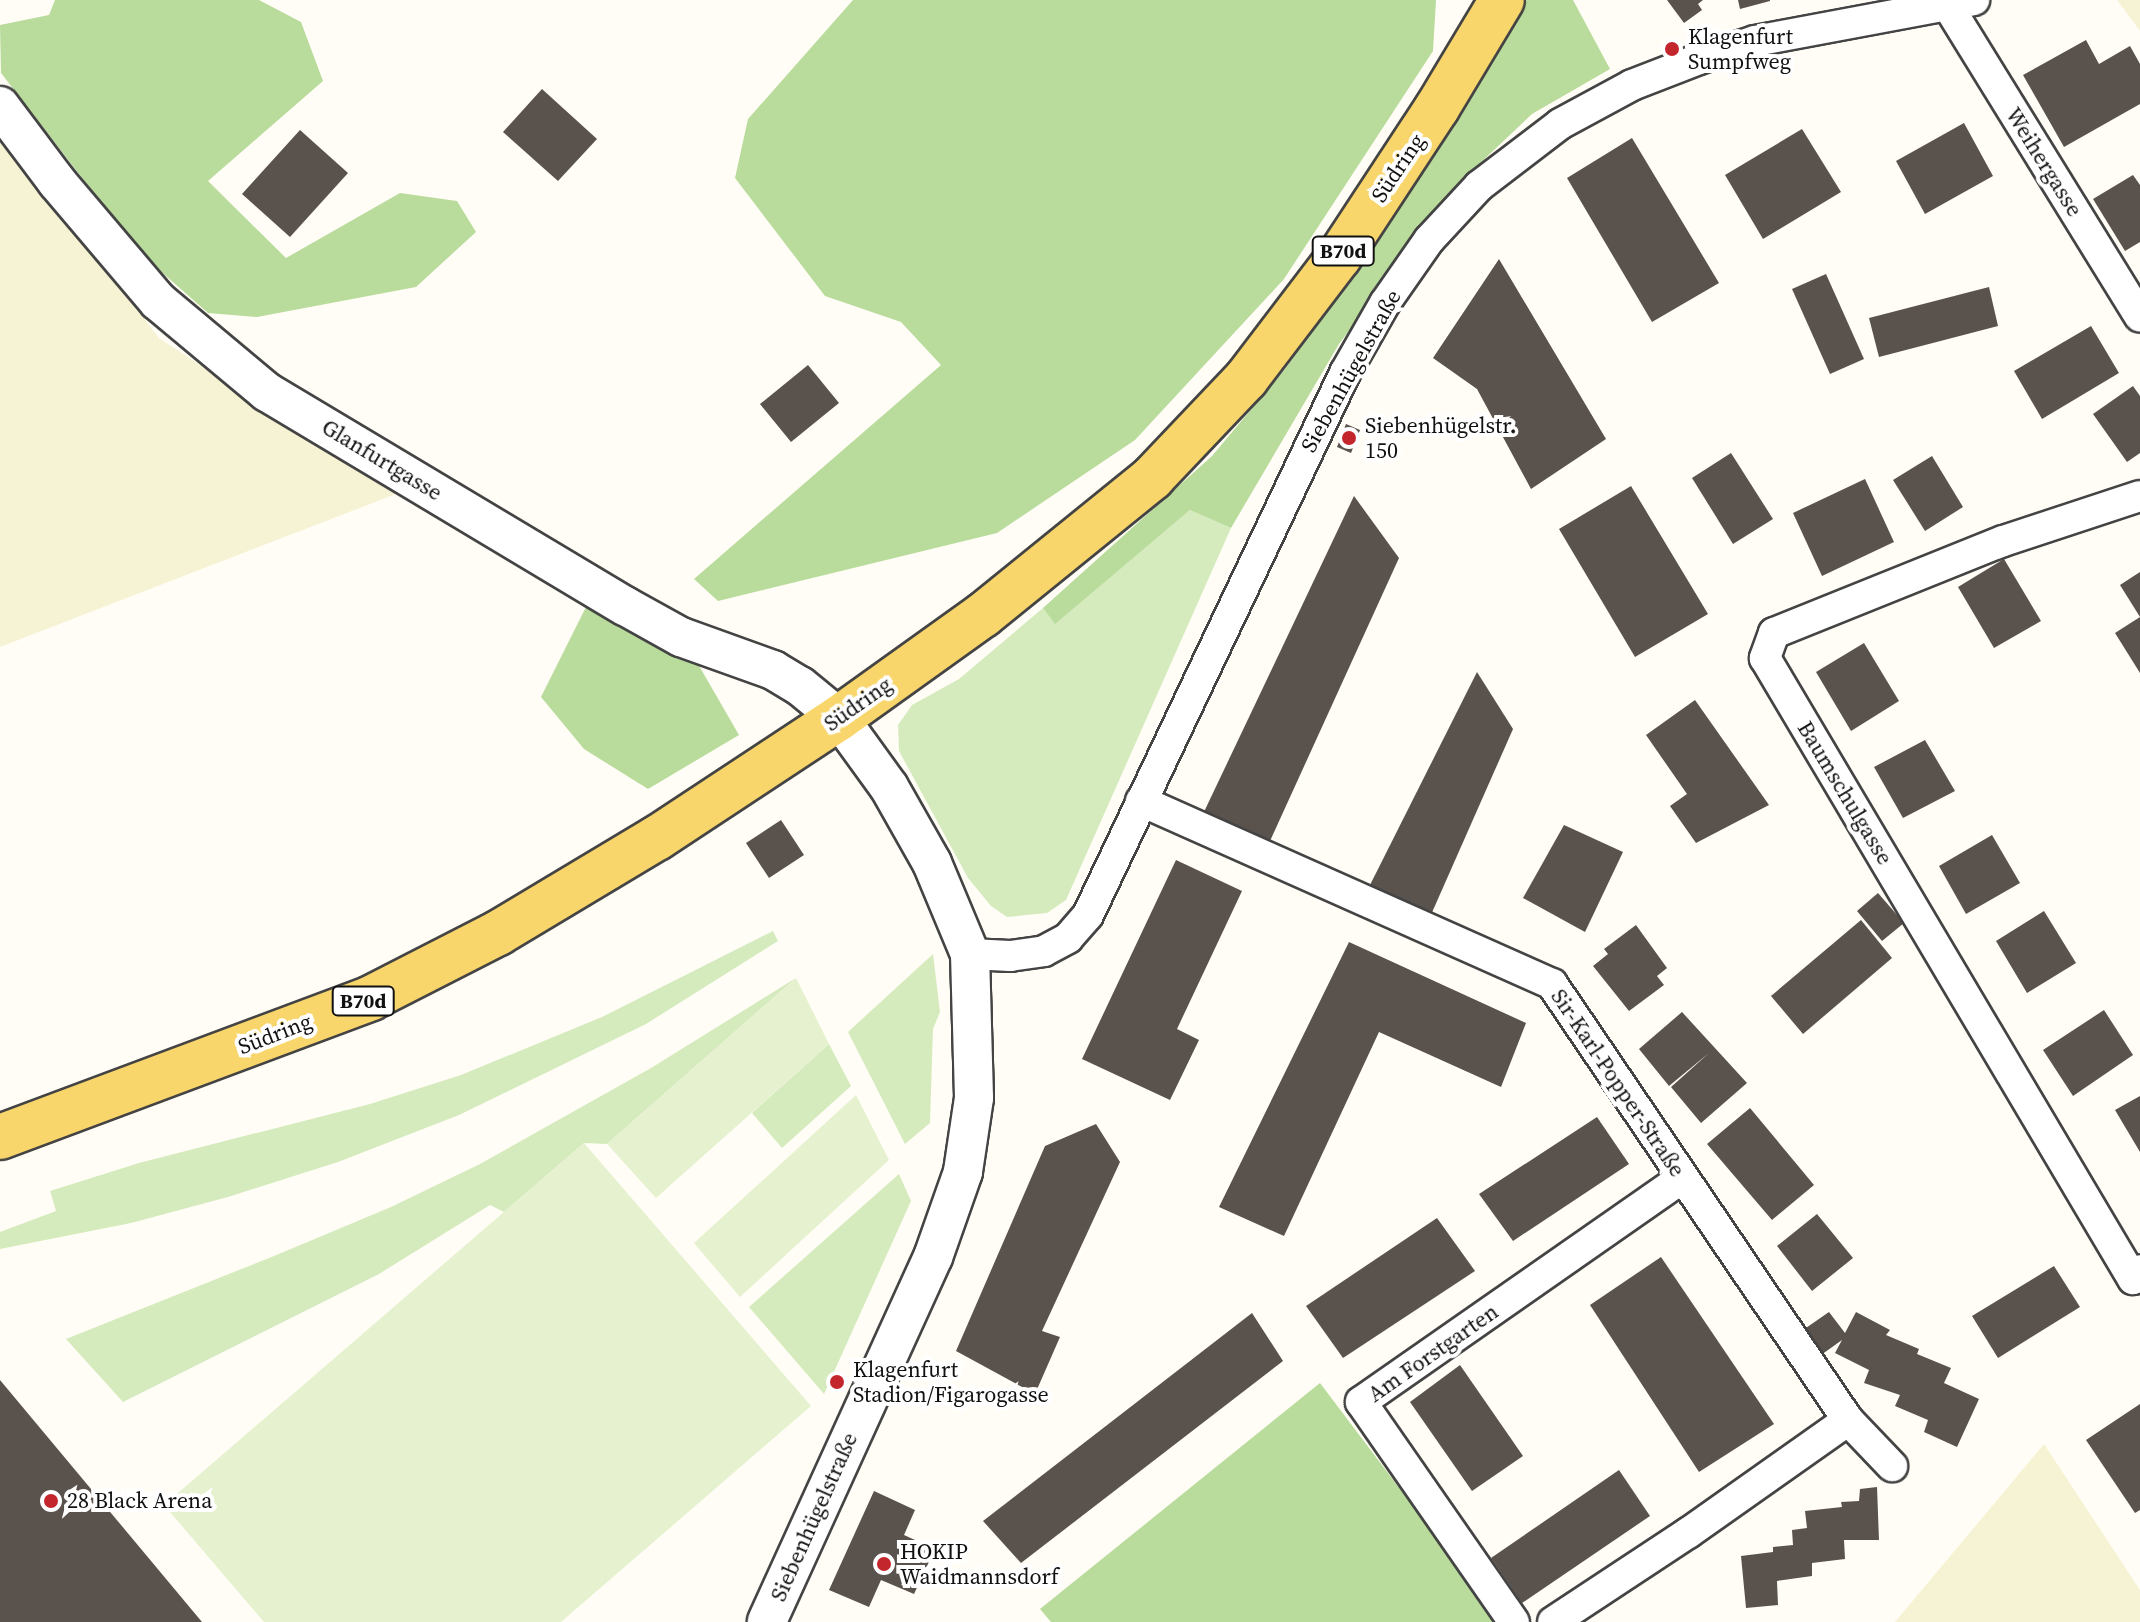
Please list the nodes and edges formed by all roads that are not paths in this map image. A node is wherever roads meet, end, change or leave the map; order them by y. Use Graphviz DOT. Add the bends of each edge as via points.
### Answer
graph roads {
  1 [pos="1502,0"];
  2 [pos="1961,3"];
  3 [pos="0,106"];
  4 [pos="2140,317"];
  5 [pos="2140,496"];
  6 [pos="839,718"];
  7 [pos="1141,801"];
  8 [pos="970,954"];
  9 [pos="0,1137"];
  10 [pos="1682,1178"];
  11 [pos="2140,1270"];
  12 [pos="1848,1420"];
  13 [pos="1892,1466"];
  14 [pos="767,1622"];
  15 [pos="1514,1622"];
  16 [pos="1553,1622"];
  1 -- 6 [label="main road, Südring / B70d" via="1339,257 1246,379 1152,478 983,615"];
  2 -- 4 [label="street, Weihergasse"];
  2 -- 7 [label="street, Siebenhügelstraße" via="1755,41 1699,59 1632,85 1560,124 1479,186 1429,240 1345,373"];
  3 -- 6 [label="street, Glanfurtgasse" via="158,301 267,392 681,637 773,670"];
  5 -- 11 [label="street, Baumschulgasse" via="2003,541 1774,633 1765,658 2133,1279"];
  6 -- 8 [label="street, Siebenhügelstraße" via="889,787 932,863"];
  6 -- 9 [label="main road, Südring / B70d" via="591,878 371,998"];
  7 -- 8 [label="street, Siebenhügelstraße" via="1088,915 1068,938 1044,951"];
  7 -- 10 [label="street, Sir-Karl-Popper-Straße" via="1552,984"];
  8 -- 14 [label="street, Siebenhügelstraße" via="974,1098 953,1208"];
  10 -- 12 [label="street, Sir-Karl-Popper-Straße"];
  10 -- 15 [label="street, Am Forstgarten" via="1361,1402"];
  12 -- 13 [label="street, Sir-Karl-Popper-Straße"];
  12 -- 16 [label="street"];
}
